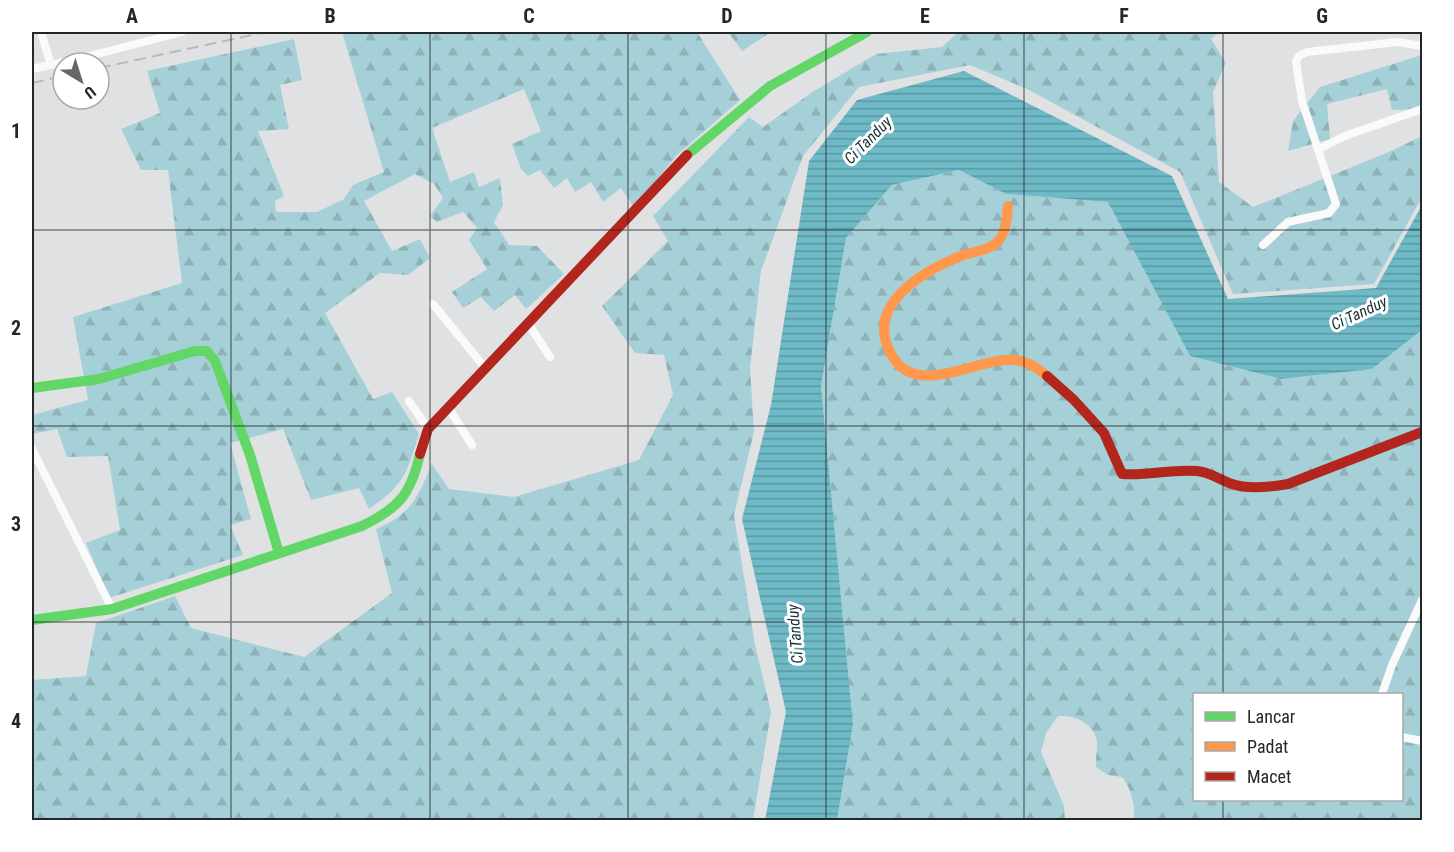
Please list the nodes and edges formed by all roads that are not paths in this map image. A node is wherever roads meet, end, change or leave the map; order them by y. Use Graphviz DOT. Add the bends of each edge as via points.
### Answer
graph roads {
  1 [pos="41,32"];
  2 [pos="182,32"];
  3 [pos="867,32"];
  4 [pos="1422,46"];
  5 [pos="107,51"];
  6 [pos="51,65"];
  7 [pos="32,69"];
  8 [pos="1422,109"];
  9 [pos="1319,149"];
  10 [pos="1008,206"];
  11 [pos="1263,244"];
  12 [pos="433,304"];
  13 [pos="528,323"];
  14 [pos="550,357"];
  15 [pos="486,369"];
  16 [pos="32,388"];
  17 [pos="409,401"];
  18 [pos="448,407"];
  19 [pos="428,429"];
  20 [pos="1422,432"];
  21 [pos="472,446"];
  22 [pos="32,449"];
  23 [pos="279,553"];
  24 [pos="1422,600"];
  25 [pos="112,609"];
  26 [pos="32,620"];
  27 [pos="1382,693"];
  28 [pos="1403,737"];
  29 [pos="1422,741"];
  1 -- 6 [label="street"];
  2 -- 5 [label="street"];
  3 -- 13 [label="street" via="770,86 712,132"];
  4 -- 9 [label="street" via="1398,42 1299,56 1296,62 1302,101"];
  6 -- 7 [label="street"];
  8 -- 9 [label="street"];
  9 -- 11 [label="street" via="1336,207 1325,214 1288,222"];
  10 -- 20 [label="street" via="1007,224 996,244 907,283 889,308 884,331 886,349 902,368 919,376 957,373 981,362 1016,358 1034,366 1095,419 1109,440 1113,463 1122,474 1145,476 1171,469 1206,472 1234,485 1268,488 1288,484"];
  12 -- 15 [label="street"];
  13 -- 14 [label="street"];
  13 -- 15 [label="street"];
  15 -- 18 [label="street"];
  16 -- 23 [label="street" via="99,379 195,351 207,351 215,361 250,455"];
  17 -- 19 [label="street"];
  18 -- 19 [label="street"];
  18 -- 21 [label="street"];
  19 -- 23 [label="street" via="420,446 413,482 390,511 333,537"];
  22 -- 25 [label="street"];
  23 -- 25 [label="street"];
  24 -- 27 [label="street"];
  25 -- 26 [label="street"];
  28 -- 29 [label="street"];
}
